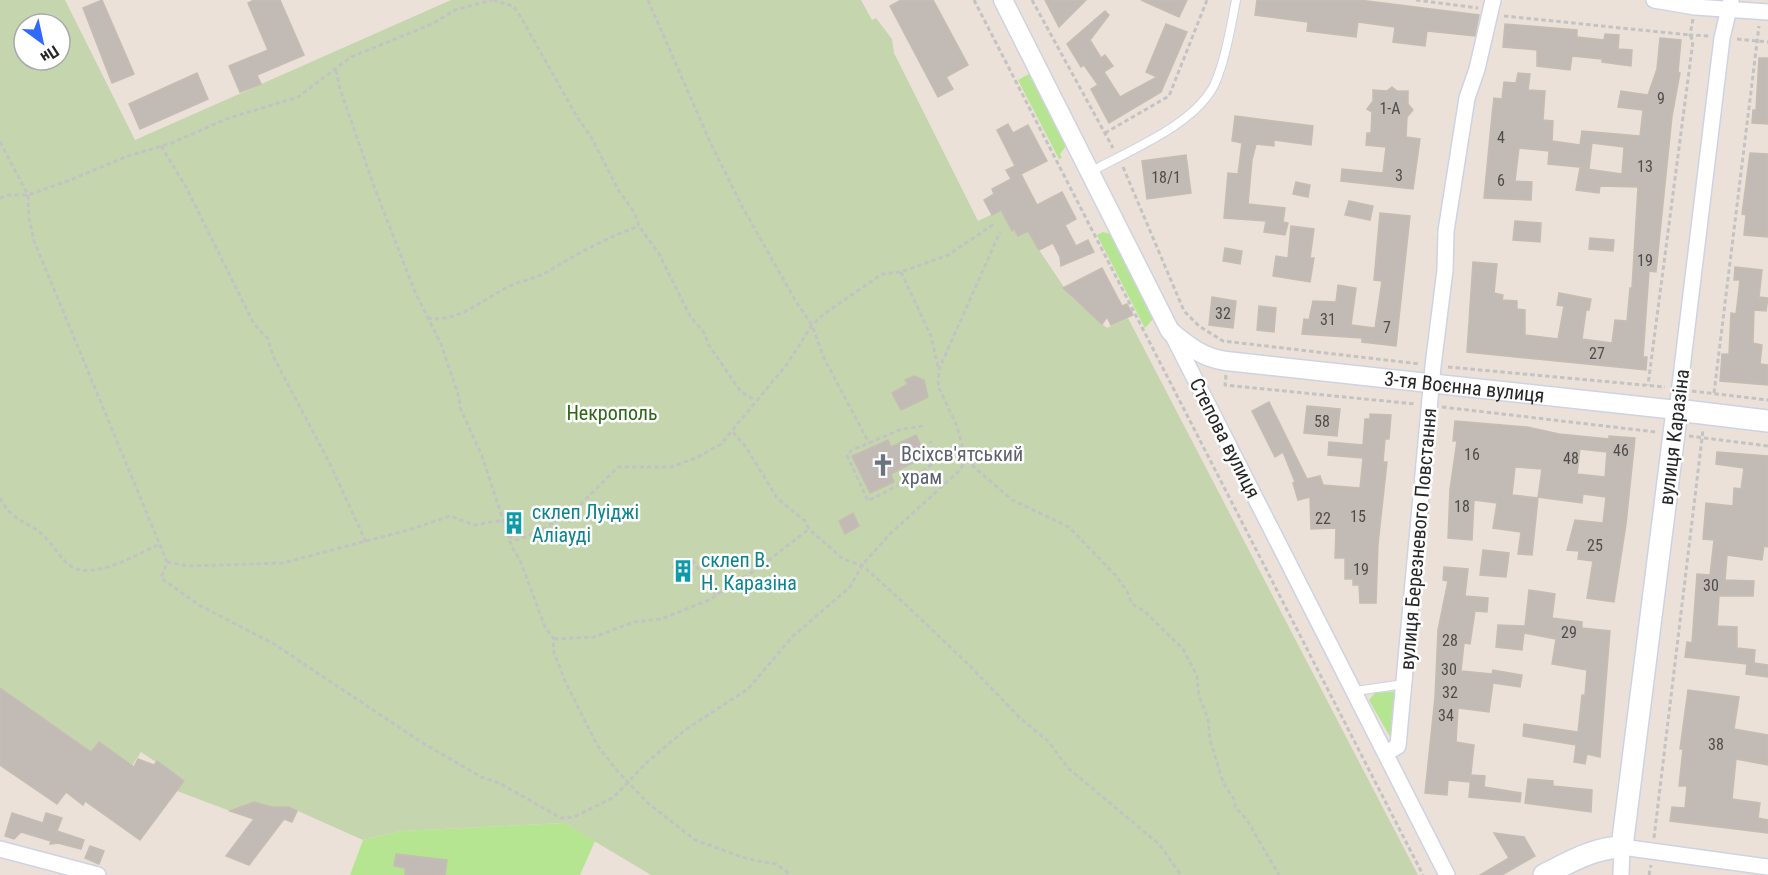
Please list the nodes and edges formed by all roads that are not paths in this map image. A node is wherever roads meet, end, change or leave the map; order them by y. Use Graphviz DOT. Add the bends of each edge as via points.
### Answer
graph roads {
  1 [pos="1003,0"];
  2 [pos="1236,0"];
  3 [pos="1654,0"];
  4 [pos="1730,4"];
  5 [pos="1491,7"];
  6 [pos="1764,11"];
  7 [pos="1092,171"];
  8 [pos="1170,331"];
  9 [pos="1432,374"];
  10 [pos="1677,410"];
  11 [pos="1768,421"];
  12 [pos="1406,684"];
  13 [pos="1356,691"];
  14 [pos="1386,753"];
  15 [pos="1622,847"];
  16 [pos="0,849"];
  17 [pos="1768,867"];
  18 [pos="98,875"];
  19 [pos="1447,875"];
  20 [pos="1544,875"];
  21 [pos="1621,875"];
  1 -- 7 [label="street, Степова вулиця"];
  2 -- 7 [label="lane" via="1216,81 1205,99 1190,116"];
  3 -- 4 [label="street" via="1695,7"];
  4 -- 6 [label="street"];
  4 -- 10 [label="street, вулиця Каразіна" via="1722,38"];
  5 -- 9 [label="street, вулиця Березневого Повстання" via="1467,98 1446,231"];
  7 -- 8 [label="street, Степова вулиця"];
  8 -- 9 [label="street, 3-тя Воєнна вулиця" via="1211,359"];
  8 -- 13 [label="street, Степова вулиця"];
  9 -- 10 [label="street, 3-тя Воєнна вулиця"];
  9 -- 12 [label="street, вулиця Березневого Повстання"];
  10 -- 11 [label="main road, 3-тя Воєнна вулиця"];
  10 -- 15 [label="main road, вулиця Каразіна"];
  12 -- 13 [label="lane"];
  12 -- 14 [label="street, вулиця Березневого Повстання" via="1398,746"];
  13 -- 14 [label="street, Степова вулиця"];
  14 -- 19 [label="street, Степова вулиця"];
  15 -- 17 [label="street"];
  15 -- 20 [label="main road" via="1578,857"];
  15 -- 21 [label="street, вулиця Каразіна"];
  16 -- 18 [label="street"];
}
